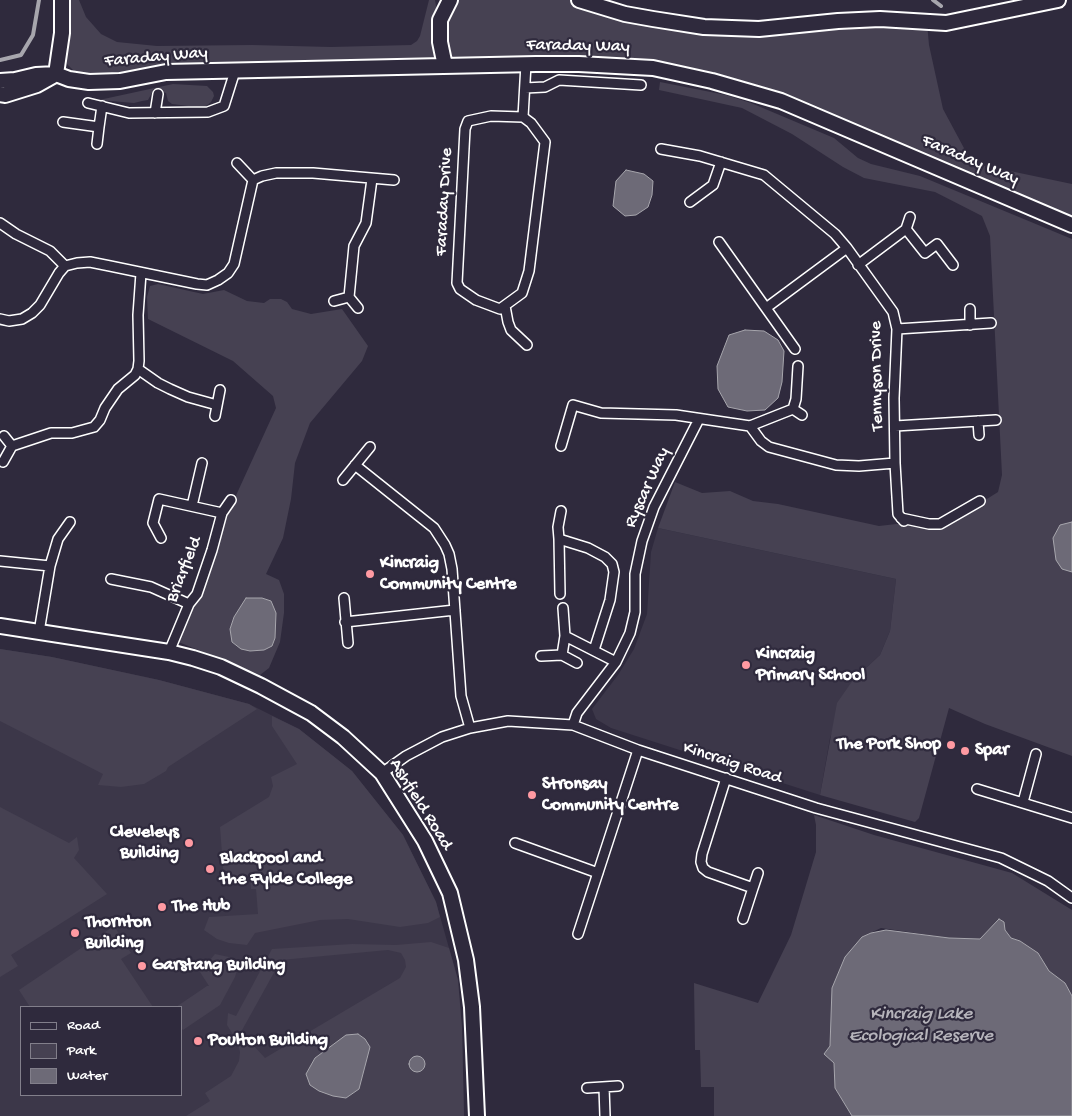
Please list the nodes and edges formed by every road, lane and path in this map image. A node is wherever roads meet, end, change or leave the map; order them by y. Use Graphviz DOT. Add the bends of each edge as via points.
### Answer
graph roads {
  1 [pos="62,0"];
  2 [pos="450,0"];
  3 [pos="579,0"];
  4 [pos="1058,0"];
  5 [pos="526,64"];
  6 [pos="445,66"];
  7 [pos="235,71"];
  8 [pos="56,74"];
  9 [pos="0,81"];
  10 [pos="641,85"];
  11 [pos="525,88"];
  12 [pos="158,94"];
  13 [pos="2,96"];
  14 [pos="88,103"];
  15 [pos="102,106"];
  16 [pos="155,113"];
  17 [pos="523,117"];
  18 [pos="63,122"];
  19 [pos="99,127"];
  20 [pos="97,144"];
  21 [pos="661,149"];
  22 [pos="721,162"];
  23 [pos="237,163"];
  24 [pos="372,179"];
  25 [pos="253,180"];
  26 [pos="394,180"];
  27 [pos="690,202"];
  28 [pos="910,217"];
  29 [pos="0,223"];
  30 [pos="1072,225"];
  31 [pos="906,229"];
  32 [pos="719,242"];
  33 [pos="847,248"];
  34 [pos="953,264"];
  35 [pos="858,265"];
  36 [pos="65,266"];
  37 [pos="141,272"];
  38 [pos="349,297"];
  39 [pos="334,301"];
  40 [pos="505,306"];
  41 [pos="358,308"];
  42 [pos="766,308"];
  43 [pos="970,309"];
  44 [pos="0,319"];
  45 [pos="991,323"];
  46 [pos="970,325"];
  47 [pos="897,329"];
  48 [pos="527,345"];
  49 [pos="794,349"];
  50 [pos="798,366"];
  51 [pos="138,369"];
  52 [pos="220,390"];
  53 [pos="217,405"];
  54 [pos="793,409"];
  55 [pos="802,415"];
  56 [pos="215,416"];
  57 [pos="698,419"];
  58 [pos="996,420"];
  59 [pos="978,421"];
  60 [pos="750,426"];
  61 [pos="895,426"];
  62 [pos="979,435"];
  63 [pos="4,436"];
  64 [pos="12,446"];
  65 [pos="562,446"];
  66 [pos="370,447"];
  67 [pos="3,462"];
  68 [pos="202,463"];
  69 [pos="895,464"];
  70 [pos="355,465"];
  71 [pos="343,480"];
  72 [pos="231,500"];
  73 [pos="980,501"];
  74 [pos="192,506"];
  75 [pos="561,511"];
  76 [pos="222,513"];
  77 [pos="70,522"];
  78 [pos="161,538"];
  79 [pos="558,539"];
  80 [pos="0,561"];
  81 [pos="50,566"];
  82 [pos="111,579"];
  83 [pos="560,594"];
  84 [pos="344,598"];
  85 [pos="189,604"];
  86 [pos="564,608"];
  87 [pos="455,610"];
  88 [pos="345,622"];
  89 [pos="0,626"];
  90 [pos="39,632"];
  91 [pos="565,636"];
  92 [pos="348,643"];
  93 [pos="594,650"];
  94 [pos="169,652"];
  95 [pos="562,655"];
  96 [pos="541,656"];
  97 [pos="576,662"];
  98 [pos="616,662"];
  99 [pos="573,726"];
  100 [pos="470,728"];
  101 [pos="638,750"];
  102 [pos="1036,754"];
  103 [pos="382,773"];
  104 [pos="726,778"];
  105 [pos="977,789"];
  106 [pos="1022,802"];
  107 [pos="1072,818"];
  108 [pos="515,843"];
  109 [pos="598,873"];
  110 [pos="758,873"];
  111 [pos="753,888"];
  112 [pos="1072,898"];
  113 [pos="744,919"];
  114 [pos="578,934"];
  115 [pos="618,1086"];
  116 [pos="604,1087"];
  117 [pos="587,1088"];
  118 [pos="477,1116"];
  119 [pos="605,1116"];
  1 -- 8 [label="street" via="62,33"];
  2 -- 6 [label="street" via="440,20"];
  3 -- 4 [label="street" via="625,14 704,27 760,29 880,19 946,23"];
  5 -- 6 [label="street, Faraday Way"];
  5 -- 11 [label="street"];
  5 -- 30 [label="street, Faraday Way" via="653,68 748,91 781,101"];
  6 -- 7 [label="street, Faraday Way"];
  7 -- 8 [label="street, Faraday Way" via="166,72 89,82"];
  7 -- 16 [label="street" via="224,106 208,112"];
  8 -- 9 [label="street"];
  8 -- 13 [label="street" via="37,85"];
  10 -- 11 [label="street" via="559,80 545,86"];
  11 -- 17 [label="street"];
  12 -- 16 [label="street"];
  14 -- 15 [label="street"];
  15 -- 16 [label="street" via="129,113"];
  15 -- 19 [label="street"];
  17 -- 40 [label="street" via="545,142 529,270 522,293"];
  17 -- 40 [label="street, Faraday Drive" via="491,116 468,121 465,129 457,282 465,293 486,305 500,309"];
  18 -- 19 [label="street"];
  19 -- 20 [label="street"];
  21 -- 22 [label="street, Tennyson Drive"];
  22 -- 27 [label="street" via="712,184"];
  22 -- 33 [label="street, Tennyson Drive" via="764,175 835,234"];
  23 -- 25 [label="street"];
  24 -- 25 [label="street" via="276,173"];
  24 -- 26 [label="street"];
  24 -- 38 [label="street" via="366,224 354,246"];
  25 -- 37 [label="street" via="238,253 228,273 207,285"];
  28 -- 31 [label="street"];
  29 -- 36 [label="street" via="50,251"];
  31 -- 34 [label="street" via="925,253 937,244"];
  31 -- 35 [label="street"];
  32 -- 42 [label="street"];
  33 -- 35 [label="street, Tennyson Drive"];
  33 -- 42 [label="street"];
  35 -- 47 [label="street, Tennyson Drive" via="893,312"];
  36 -- 37 [label="street" via="90,262"];
  36 -- 44 [label="street" via="32,313 22,319"];
  37 -- 51 [label="street"];
  38 -- 39 [label="street"];
  38 -- 41 [label="street"];
  40 -- 48 [label="street" via="511,330"];
  42 -- 49 [label="street"];
  43 -- 46 [label="street"];
  45 -- 46 [label="street"];
  46 -- 47 [label="street"];
  47 -- 61 [label="street, Tennyson Drive"];
  50 -- 54 [label="street"];
  51 -- 53 [label="street" via="170,389"];
  51 -- 64 [label="street" via="118,389 94,427 50,433"];
  52 -- 53 [label="street"];
  53 -- 56 [label="street"];
  54 -- 55 [label="street"];
  54 -- 60 [label="street"];
  57 -- 60 [label="street"];
  57 -- 65 [label="street" via="676,415 600,414 573,405"];
  57 -- 98 [label="street, Ryscar Way" via="654,506 642,541 635,574 635,612 630,633"];
  58 -- 59 [label="street"];
  59 -- 61 [label="street"];
  59 -- 62 [label="street"];
  60 -- 69 [label="street" via="760,442 769,447 836,465"];
  61 -- 69 [label="street, Tennyson Drive"];
  63 -- 64 [label="street"];
  64 -- 67 [label="street"];
  66 -- 70 [label="street"];
  68 -- 74 [label="street"];
  69 -- 73 [label="street, Tennyson Drive" via="899,518 940,524"];
  70 -- 71 [label="street"];
  70 -- 87 [label="street" via="418,513 441,536 449,554"];
  72 -- 76 [label="street, Briarfield"];
  74 -- 76 [label="street"];
  74 -- 78 [label="street" via="158,499 153,523"];
  75 -- 79 [label="street"];
  76 -- 85 [label="street, Briarfield" via="197,594"];
  77 -- 81 [label="street" via="58,539"];
  79 -- 83 [label="street"];
  79 -- 93 [label="street" via="588,548 612,564 610,600"];
  80 -- 81 [label="street"];
  81 -- 90 [label="street"];
  82 -- 85 [label="street" via="151,587"];
  84 -- 88 [label="street"];
  85 -- 94 [label="street, Briarfield"];
  86 -- 91 [label="street"];
  87 -- 88 [label="street"];
  87 -- 100 [label="street" via="462,696"];
  88 -- 92 [label="street"];
  89 -- 90 [label="street, Ashfield Road"];
  90 -- 94 [label="street, Ashfield Road"];
  91 -- 93 [label="street"];
  91 -- 95 [label="street"];
  93 -- 98 [label="street"];
  94 -- 103 [label="street, Ashfield Road" via="221,667 312,713"];
  95 -- 96 [label="street"];
  95 -- 97 [label="street"];
  98 -- 99 [label="street, Ryscar Way" via="577,713"];
  99 -- 100 [label="street, Kincraig Road" via="508,721"];
  99 -- 101 [label="street, Kincraig Road"];
  100 -- 103 [label="street, Kincraig Road" via="442,737"];
  101 -- 104 [label="street, Kincraig Road"];
  101 -- 109 [label="street"];
  102 -- 106 [label="street"];
  103 -- 118 [label="street, Ashfield Road" via="425,841 450,893 465,955 472,1007"];
  104 -- 111 [label="street" via="701,862 708,872"];
  104 -- 112 [label="street, Kincraig Road" via="816,808 1001,858 1048,881"];
  105 -- 106 [label="street"];
  106 -- 107 [label="street"];
  108 -- 109 [label="street"];
  109 -- 114 [label="street"];
  110 -- 111 [label="street"];
  111 -- 113 [label="street"];
  115 -- 116 [label="street"];
  116 -- 117 [label="street"];
  116 -- 119 [label="street"];
}
